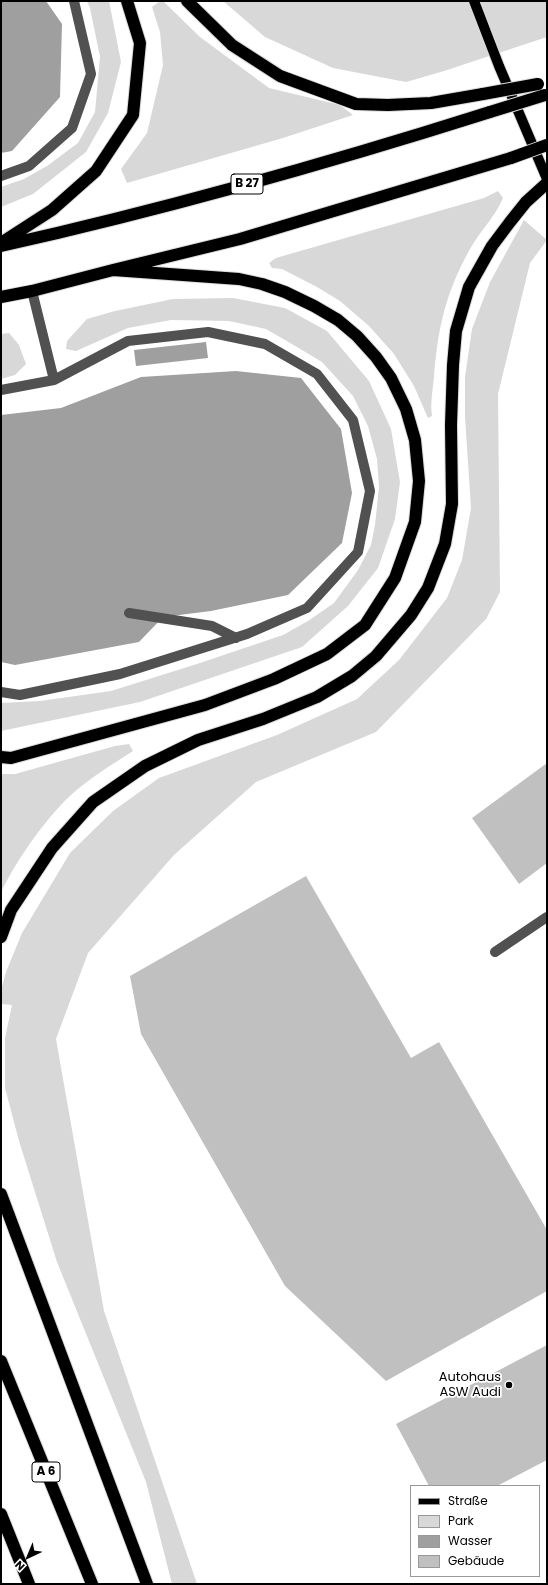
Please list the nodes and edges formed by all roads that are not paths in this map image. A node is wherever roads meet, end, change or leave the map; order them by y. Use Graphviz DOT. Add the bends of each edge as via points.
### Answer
graph roads {
  1 [pos="74,1"];
  2 [pos="128,1"];
  3 [pos="187,1"];
  4 [pos="474,1"];
  5 [pos="544,90"];
  6 [pos="547,145"];
  7 [pos="1,176"];
  8 [pos="547,179"];
  9 [pos="547,183"];
  10 [pos="1,243"];
  11 [pos="1,246"];
  12 [pos="113,270"];
  13 [pos="32,291"];
  14 [pos="1,297"];
  15 [pos="54,380"];
  16 [pos="1,390"];
  17 [pos="129,613"];
  18 [pos="236,638"];
  19 [pos="1,692"];
  20 [pos="1,757"];
  21 [pos="547,917"];
  22 [pos="1,937"];
  23 [pos="495,952"];
  24 [pos="1,1194"];
  25 [pos="1,1361"];
  26 [pos="1,1514"];
  27 [pos="29,1584"];
  28 [pos="92,1584"];
  29 [pos="147,1584"];
  1 -- 7 [label="street" via="91,74 72,128 29,166"];
  2 -- 10 [label="highway" via="140,43 133,115 96,171 52,210"];
  3 -- 5 [label="highway, bridge" via="232,45 280,76 356,104 431,103 483,94"];
  4 -- 8 [label="main road"];
  5 -- 11 [label="highway, B 27, bridge" via="490,112 388,144 102,223"];
  6 -- 12 [label="highway, bridge" via="240,240"];
  9 -- 22 [label="highway" via="526,202 492,246 469,287 456,331 451,425 452,504 445,544 428,588 411,615 376,656 352,676 317,697 263,719 198,740 145,766 93,802 52,848 11,910"];
  12 -- 13 [label="highway"];
  12 -- 20 [label="highway" via="239,279 262,284 314,306 348,328 376,357 391,378 406,409 415,440 419,481 415,522 395,578 365,625 327,654 274,679 205,705 11,758"];
  13 -- 14 [label="highway"];
  13 -- 15 [label="street"];
  15 -- 16 [label="street"];
  15 -- 18 [label="street" via="128,341 208,332 265,344 317,374 353,420 370,491 358,552 307,608"];
  17 -- 18 [label="street" via="212,626"];
  18 -- 19 [label="street" via="120,674 20,695"];
  21 -- 23 [label="street"];
  24 -- 29 [label="highway"];
  25 -- 28 [label="highway, A 6"];
  26 -- 27 [label="highway"];
}
